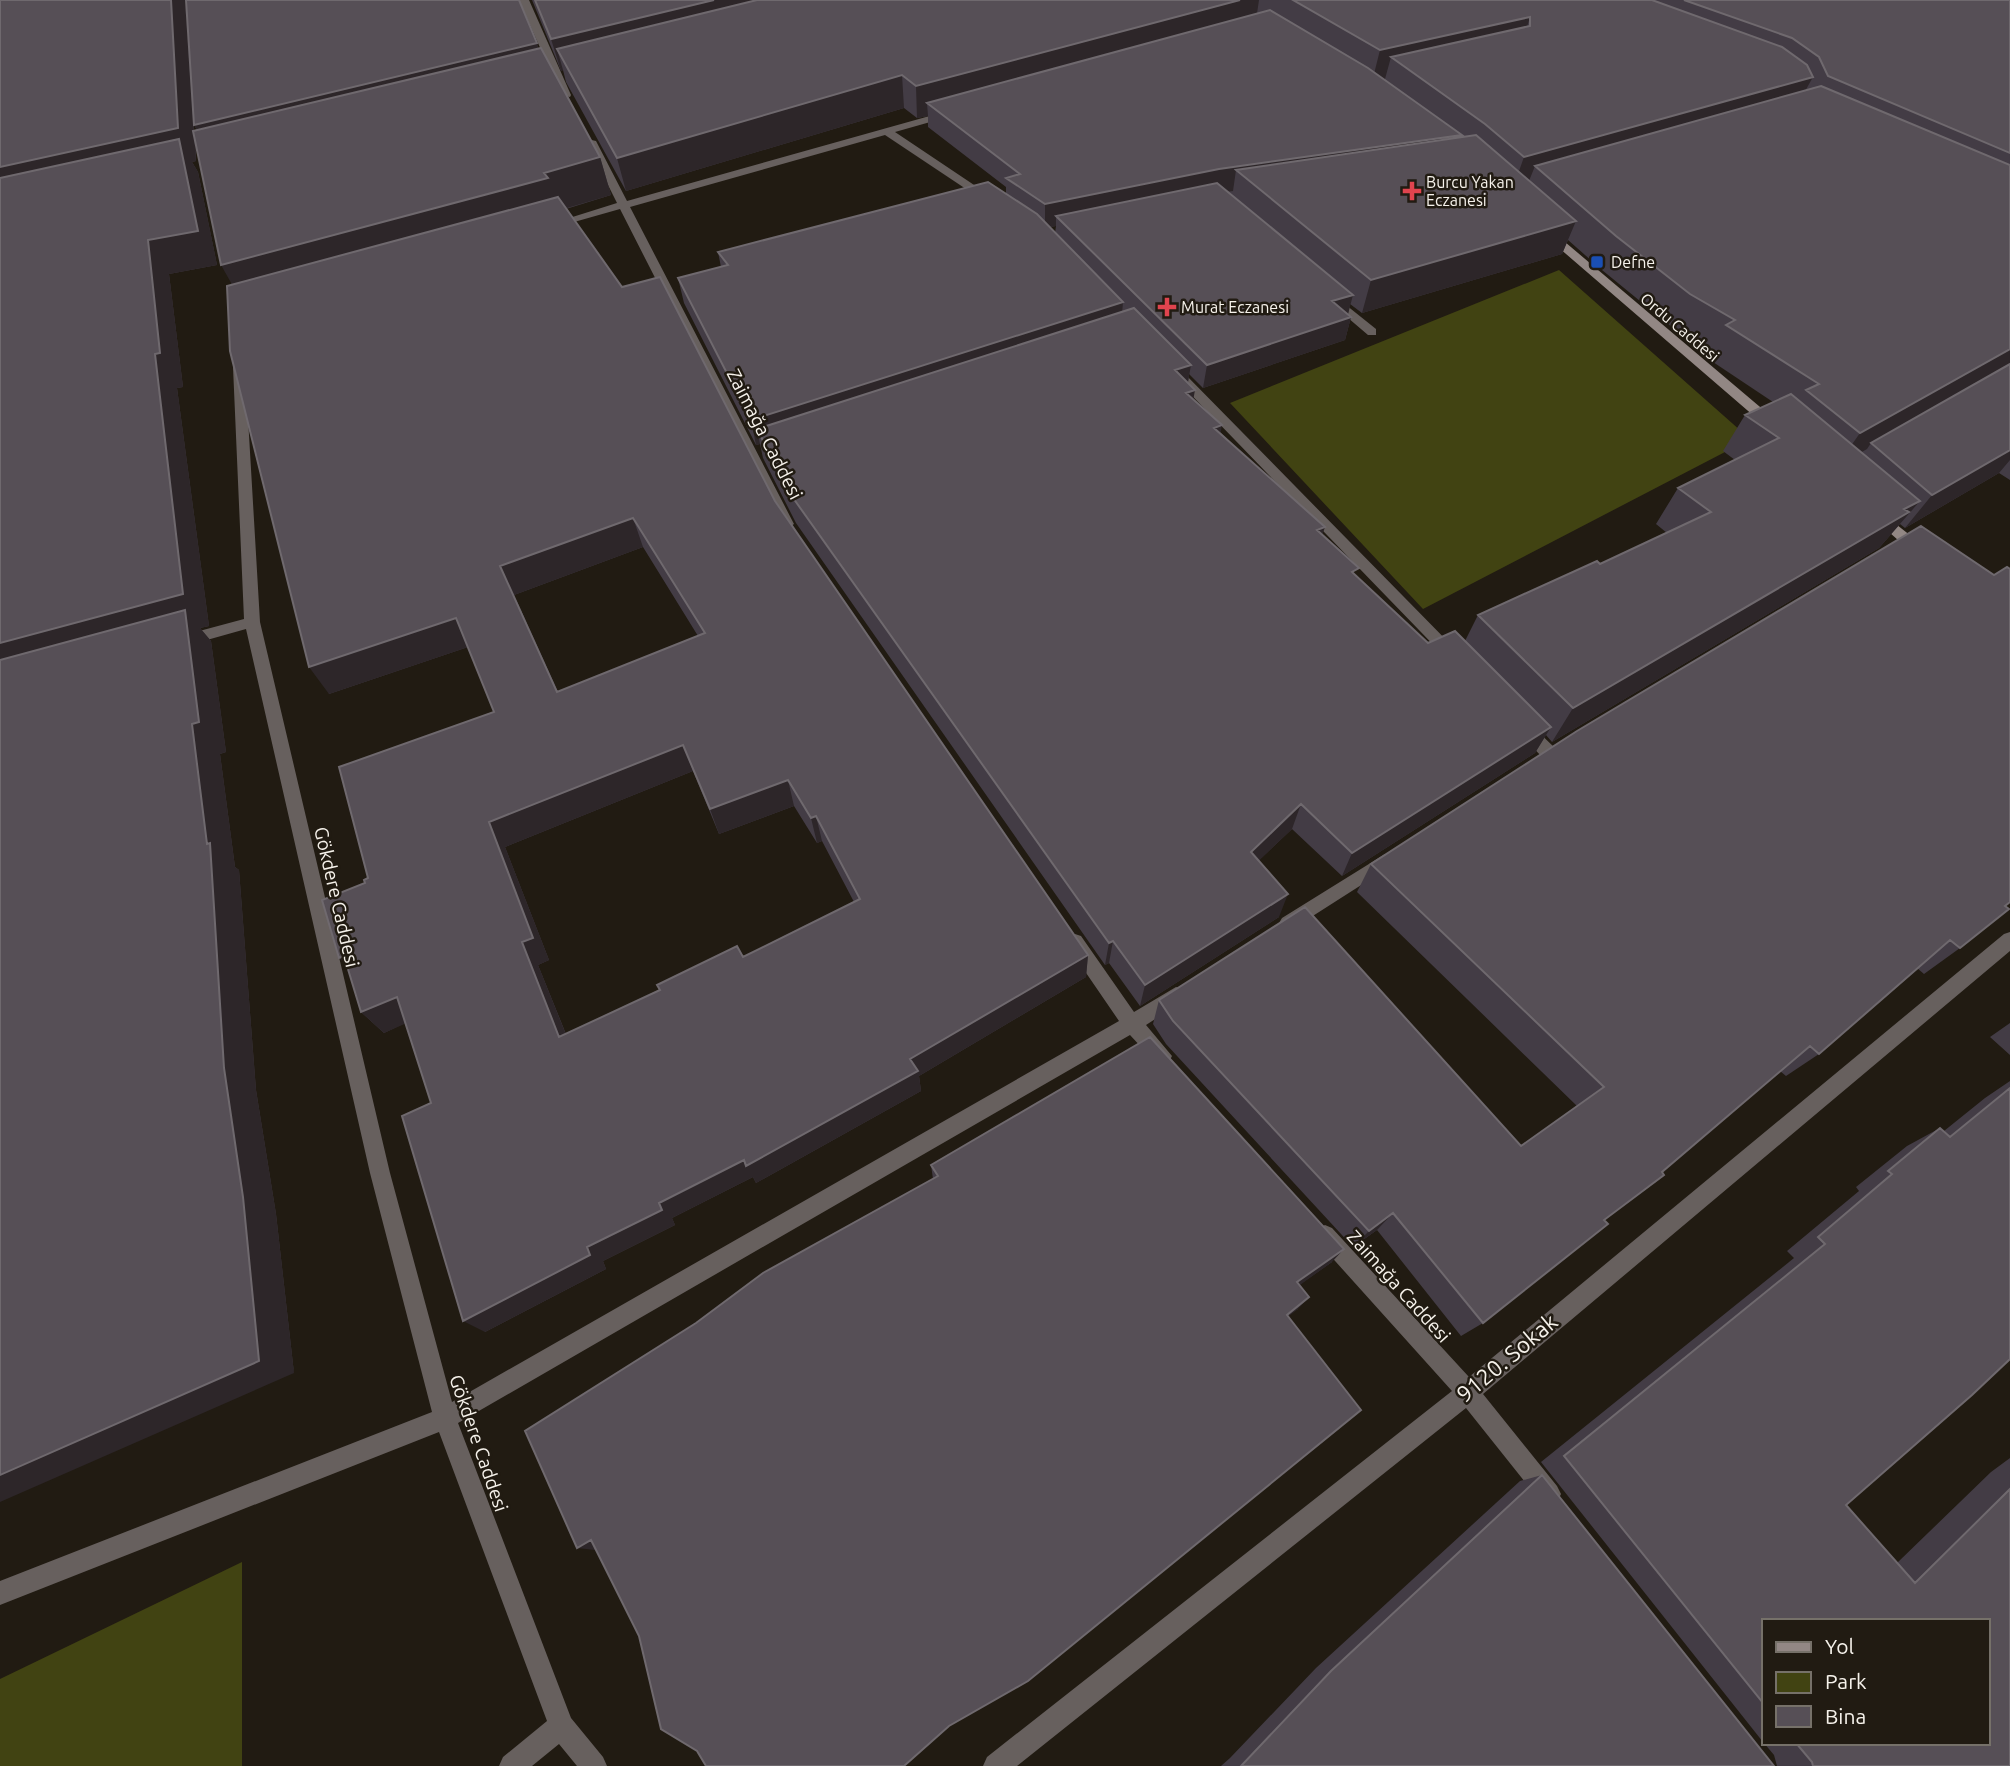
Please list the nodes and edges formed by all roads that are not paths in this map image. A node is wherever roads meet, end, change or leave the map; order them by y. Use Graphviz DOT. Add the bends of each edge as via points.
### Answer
graph roads {
  1 [pos="524,0"];
  2 [pos="964,110"];
  3 [pos="886,131"];
  4 [pos="625,205"];
  5 [pos="997,205"];
  6 [pos="1538,225"];
  7 [pos="544,227"];
  8 [pos="1320,288"];
  9 [pos="1372,332"];
  10 [pos="238,353"];
  11 [pos="1172,369"];
  12 [pos="1780,430"];
  13 [pos="1870,508"];
  14 [pos="796,537"];
  15 [pos="1928,556"];
  16 [pos="252,622"];
  17 [pos="172,644"];
  18 [pos="1463,665"];
  19 [pos="1511,715"];
  20 [pos="1550,755"];
  21 [pos="1399,852"];
  22 [pos="1062,922"];
  23 [pos="1271,934"];
  24 [pos="2010,940"];
  25 [pos="1190,986"];
  26 [pos="1132,1024"];
  27 [pos="1169,1065"];
  28 [pos="1309,1218"];
  29 [pos="1468,1392"];
  30 [pos="445,1418"];
  31 [pos="1561,1509"];
  32 [pos="0,1593"];
  33 [pos="561,1726"];
  34 [pos="512,1766"];
  35 [pos="594,1766"];
  36 [pos="996,1766"];
  1 -- 4 [label="street, Zaimağa Caddesi" via="556,78"];
  2 -- 3 [label="street"];
  3 -- 4 [label="street"];
  3 -- 5 [label="street"];
  4 -- 7 [label="street"];
  4 -- 14 [label="street, Zaimağa Caddesi" via="758,452"];
  6 -- 12 [label="main road, Ordu Caddesi"];
  8 -- 9 [label="street"];
  10 -- 16 [label="street, Gökdere Caddesi"];
  11 -- 18 [label="street"];
  13 -- 15 [label="main road" via="1901,545"];
  16 -- 17 [label="street"];
  16 -- 30 [label="street, Gökdere Caddesi" via="380,1172"];
  19 -- 20 [label="street"];
  21 -- 23 [label="street"];
  22 -- 26 [label="street"];
  24 -- 29 [label="street, 9120. Sokak"];
  25 -- 26 [label="street"];
  26 -- 27 [label="street"];
  26 -- 30 [label="street"];
  28 -- 29 [label="street, Zaimağa Caddesi"];
  29 -- 31 [label="street, Zaimağa Caddesi"];
  29 -- 36 [label="street, 9120. Sokak"];
  30 -- 32 [label="street"];
  30 -- 33 [label="street, Gökdere Caddesi"];
  33 -- 34 [label="street"];
  33 -- 35 [label="street, Gökdere Caddesi"];
}
